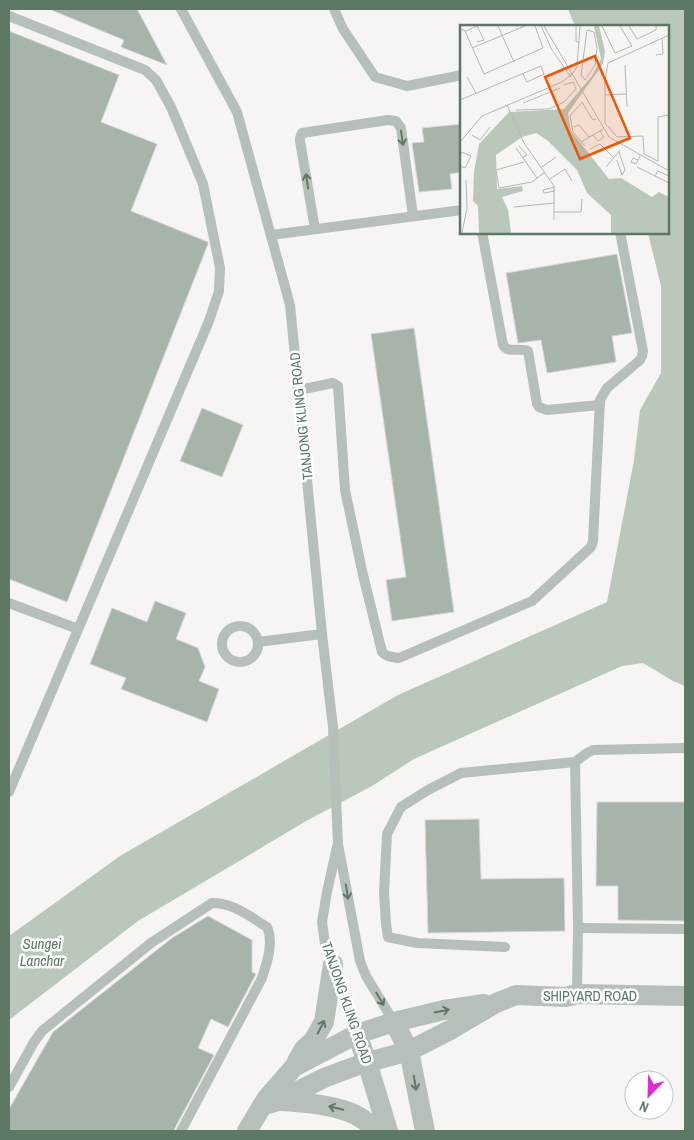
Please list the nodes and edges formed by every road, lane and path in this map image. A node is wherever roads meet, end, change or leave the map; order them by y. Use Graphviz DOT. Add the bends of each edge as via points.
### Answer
graph roads {
  1 [pos="181,9"];
  2 [pos="334,9"];
  3 [pos="9,16"];
  4 [pos="460,76"];
  5 [pos="460,210"];
  6 [pos="413,216"];
  7 [pos="314,229"];
  8 [pos="482,234"];
  9 [pos="620,234"];
  10 [pos="271,235"];
  11 [pos="299,390"];
  12 [pos="600,405"];
  13 [pos="9,603"];
  14 [pos="78,629"];
  15 [pos="322,634"];
  16 [pos="258,642"];
  17 [pos="685,748"];
  18 [pos="575,762"];
  19 [pos="9,792"];
  20 [pos="338,844"];
  21 [pos="578,928"];
  22 [pos="685,929"];
  23 [pos="505,947"];
  24 [pos="333,964"];
  25 [pos="576,994"];
  26 [pos="685,996"];
  27 [pos="496,1003"];
  28 [pos="394,1022"];
  29 [pos="357,1034"];
  30 [pos="409,1051"];
  31 [pos="367,1062"];
  32 [pos="294,1067"];
  33 [pos="9,1087"];
  34 [pos="270,1104"];
  35 [pos="181,1131"];
  36 [pos="247,1131"];
  37 [pos="378,1131"];
  38 [pos="388,1131"];
  39 [pos="424,1131"];
  1 -- 10 [label="lane, TANJONG KLING ROAD" via="237,112"];
  2 -- 4 [label="lane" via="342,29 375,77 408,86"];
  3 -- 14 [label="lane" via="145,70 156,80 171,106 203,184 220,268 219,291 209,321"];
  5 -- 6 [label="lane"];
  6 -- 7 [label="lane"];
  7 -- 6 [label="lane, one-way" via="300,141 302,133 388,120 396,121 401,128"];
  7 -- 10 [label="lane"];
  8 -- 12 [label="lane" via="503,345 508,350 528,351 539,408"];
  9 -- 12 [label="lane" via="642,356 607,388"];
  10 -- 11 [label="lane, TANJONG KLING ROAD" via="290,305"];
  11 -- 12 [label="lane" via="333,383 338,386 346,490 363,574 382,652 399,658 532,601 588,550 593,541"];
  11 -- 15 [label="lane, TANJONG KLING ROAD"];
  13 -- 14 [label="lane"];
  14 -- 19 [label="lane"];
  15 -- 16 [label="lane"];
  15 -- 20 [label="lane, TANJONG KLING ROAD" via="333,727"];
  17 -- 18 [label="lane" via="593,750"];
  18 -- 21 [label="lane"];
  18 -- 23 [label="lane" via="461,773 401,807 386,834 384,892 388,937 417,942"];
  20 -- 24 [label="lane, TANJONG KLING ROAD" via="322,922 325,944"];
  20 -- 28 [label="lane, TANJONG KLING ROAD, one-way" via="360,961"];
  21 -- 22 [label="lane"];
  21 -- 25 [label="lane"];
  24 -- 29 [label="lane, TANJONG KLING ROAD"];
  32 -- 24 [label="street, one-way" via="324,1022"];
  25 -- 26 [label="street, SHIPYARD ROAD"];
  25 -- 27 [label="street, SHIPYARD ROAD" via="566,997 516,995"];
  28 -- 27 [label="street, SHIPYARD ROAD, one-way" via="444,1010"];
  27 -- 30 [label="street, SHIPYARD ROAD"];
  28 -- 29 [label="street, SHIPYARD ROAD"];
  28 -- 30 [label="street, TANJONG KLING ROAD"];
  29 -- 31 [label="street, TANJONG KLING ROAD"];
  29 -- 32 [label="street, SHIPYARD ROAD"];
  30 -- 31 [label="street, SHIPYARD ROAD"];
  30 -- 39 [label="street, TANJONG KLING ROAD, one-way"];
  31 -- 34 [label="street, SHIPYARD ROAD"];
  31 -- 38 [label="street, TANJONG KLING ROAD"];
  32 -- 34 [label="street" via="267,1098"];
  33 -- 35 [label="lane" via="42,1031 152,943 212,903 223,903 267,927 271,940 262,978"];
  34 -- 36 [label="street"];
  37 -- 34 [label="street, one-way" via="349,1112 298,1102"];
}
